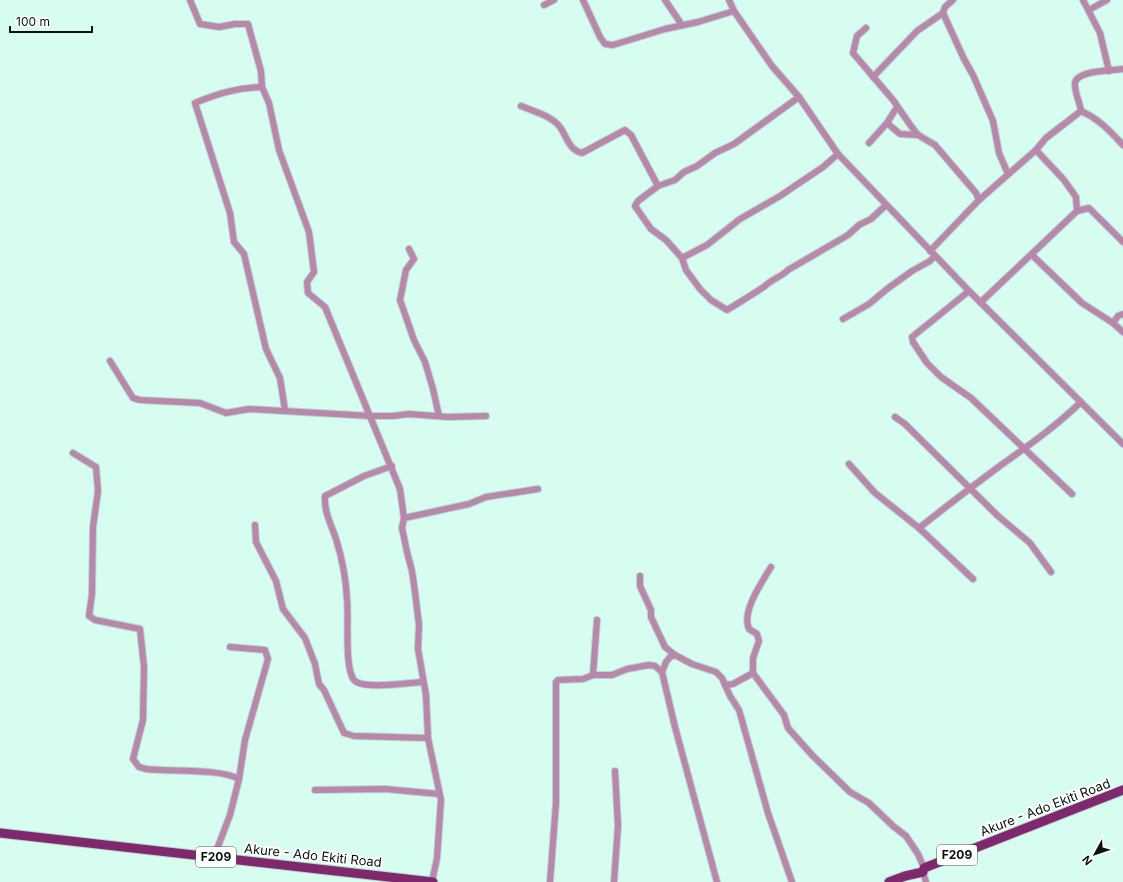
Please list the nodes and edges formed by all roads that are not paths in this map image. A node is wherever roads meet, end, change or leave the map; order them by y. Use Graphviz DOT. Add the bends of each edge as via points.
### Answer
graph roads {
  1 [pos="190,0"];
  2 [pos="554,0"];
  3 [pos="583,0"];
  4 [pos="665,0"];
  5 [pos="729,0"];
  6 [pos="953,0"];
  7 [pos="1083,0"];
  8 [pos="1107,0"];
  9 [pos="544,5"];
  10 [pos="1089,10"];
  11 [pos="734,11"];
  12 [pos="942,13"];
  13 [pos="682,25"];
  14 [pos="866,28"];
  15 [pos="1123,69"];
  16 [pos="1109,72"];
  17 [pos="873,77"];
  18 [pos="262,87"];
  19 [pos="799,97"];
  20 [pos="521,106"];
  21 [pos="897,107"];
  22 [pos="1081,111"];
  23 [pos="887,123"];
  24 [pos="918,135"];
  25 [pos="869,143"];
  26 [pos="1123,145"];
  27 [pos="1036,150"];
  28 [pos="838,154"];
  29 [pos="1008,174"];
  30 [pos="658,186"];
  31 [pos="979,200"];
  32 [pos="886,205"];
  33 [pos="1077,211"];
  34 [pos="1123,242"];
  35 [pos="409,249"];
  36 [pos="930,251"];
  37 [pos="1032,255"];
  38 [pos="935,256"];
  39 [pos="682,258"];
  40 [pos="969,291"];
  41 [pos="981,302"];
  42 [pos="1123,314"];
  43 [pos="843,319"];
  44 [pos="1113,323"];
  45 [pos="1123,332"];
  46 [pos="110,361"];
  47 [pos="1081,402"];
  48 [pos="285,410"];
  49 [pos="371,416"];
  50 [pos="440,416"];
  51 [pos="486,416"];
  52 [pos="895,417"];
  53 [pos="1123,444"];
  54 [pos="1025,450"];
  55 [pos="73,453"];
  56 [pos="849,464"];
  57 [pos="392,466"];
  58 [pos="972,488"];
  59 [pos="538,489"];
  60 [pos="1072,494"];
  61 [pos="404,518"];
  62 [pos="255,525"];
  63 [pos="919,528"];
  64 [pos="771,568"];
  65 [pos="1051,572"];
  66 [pos="640,576"];
  67 [pos="973,579"];
  68 [pos="597,620"];
  69 [pos="230,647"];
  70 [pos="665,647"];
  71 [pos="675,655"];
  72 [pos="666,662"];
  73 [pos="662,672"];
  74 [pos="753,673"];
  75 [pos="593,675"];
  76 [pos="422,682"];
  77 [pos="726,685"];
  78 [pos="428,738"];
  79 [pos="615,771"];
  80 [pos="240,779"];
  81 [pos="315,790"];
  82 [pos="1123,790"];
  83 [pos="439,794"];
  84 [pos="0,833"];
  85 [pos="214,857"];
  86 [pos="923,870"];
  87 [pos="432,882"];
  88 [pos="550,882"];
  89 [pos="614,882"];
  90 [pos="717,882"];
  91 [pos="792,882"];
  92 [pos="889,882"];
  93 [pos="926,882"];
  1 -- 18 [label="street" via="200,24 219,27 248,24 261,71"];
  2 -- 9 [label="street"];
  3 -- 13 [label="street" via="605,44 613,45"];
  4 -- 13 [label="street"];
  5 -- 11 [label="street"];
  6 -- 12 [label="street"];
  7 -- 10 [label="street"];
  8 -- 10 [label="street"];
  10 -- 16 [label="street" via="1100,33"];
  11 -- 13 [label="street"];
  11 -- 19 [label="street" via="772,66"];
  12 -- 17 [label="street" via="917,32"];
  12 -- 29 [label="street" via="993,121 999,153"];
  14 -- 17 [label="street" via="857,36 853,53"];
  15 -- 16 [label="street"];
  16 -- 22 [label="street" via="1084,73 1078,77 1075,83"];
  17 -- 21 [label="street"];
  18 -- 48 [label="street" via="240,88 195,103 230,213 234,242 244,254 266,349 280,378"];
  18 -- 49 [label="street" via="269,103 279,150 309,232 314,272 306,282 308,293 326,307"];
  19 -- 28 [label="street"];
  19 -- 30 [label="street" via="734,144 684,172 675,180"];
  20 -- 30 [label="street" via="552,120 577,152 582,153 625,130 634,141"];
  21 -- 23 [label="street"];
  21 -- 24 [label="street"];
  22 -- 26 [label="street" via="1102,123"];
  22 -- 27 [label="street" via="1046,138"];
  23 -- 24 [label="street" via="900,134"];
  23 -- 25 [label="street"];
  24 -- 31 [label="street" via="935,145 976,193"];
  27 -- 29 [label="street"];
  27 -- 33 [label="street" via="1076,196"];
  28 -- 32 [label="street"];
  28 -- 39 [label="street" via="780,196 740,219 707,245"];
  29 -- 31 [label="street"];
  30 -- 39 [label="street" via="638,200 635,206 651,229 666,240"];
  31 -- 36 [label="street"];
  32 -- 36 [label="street"];
  32 -- 39 [label="street" via="872,219 859,225 848,235 727,310 700,289 686,270"];
  33 -- 34 [label="street" via="1088,208"];
  33 -- 37 [label="street"];
  35 -- 50 [label="street" via="414,259 406,270 400,300 427,369"];
  36 -- 38 [label="street"];
  37 -- 41 [label="street"];
  37 -- 44 [label="street" via="1082,303"];
  38 -- 40 [label="street"];
  38 -- 43 [label="street" via="893,284 869,304"];
  40 -- 41 [label="street"];
  40 -- 54 [label="street" via="912,337 913,342 927,363 941,377 971,398"];
  41 -- 47 [label="street"];
  42 -- 44 [label="street"];
  44 -- 45 [label="street"];
  46 -- 48 [label="street" via="133,398 140,400 200,403 226,413 249,409"];
  47 -- 53 [label="street"];
  47 -- 54 [label="street"];
  48 -- 49 [label="street" via="298,413"];
  49 -- 50 [label="street"];
  49 -- 57 [label="street"];
  50 -- 51 [label="street"];
  52 -- 58 [label="street"];
  54 -- 58 [label="street"];
  54 -- 60 [label="street"];
  55 -- 80 [label="street" via="96,467 98,491 93,527 92,594 88,616 95,620 140,630 144,667 143,720 134,758 139,767 146,769 219,772"];
  56 -- 63 [label="street" via="875,493"];
  57 -- 61 [label="street" via="400,489"];
  57 -- 76 [label="street" via="364,476 325,496 324,509 336,539 344,575 348,653 354,680 359,684 370,685"];
  58 -- 63 [label="street"];
  58 -- 65 [label="street" via="998,516 1030,543"];
  59 -- 61 [label="street" via="486,497 469,504"];
  61 -- 76 [label="street" via="402,528 415,592"];
  62 -- 78 [label="street" via="256,542 276,581 284,609 305,638 319,684 344,733 354,736"];
  63 -- 67 [label="street"];
  64 -- 74 [label="street" via="751,603 747,620 749,630 757,634 759,641 753,658"];
  66 -- 70 [label="street" via="640,586"];
  68 -- 75 [label="street"];
  69 -- 80 [label="street" via="265,650 268,659 245,740"];
  70 -- 71 [label="street"];
  70 -- 72 [label="street"];
  71 -- 72 [label="street"];
  71 -- 77 [label="street" via="716,672"];
  72 -- 73 [label="street"];
  73 -- 75 [label="street" via="649,665 612,675"];
  73 -- 90 [label="street"];
  74 -- 77 [label="street"];
  74 -- 86 [label="street" via="784,715 788,728 850,792 869,803 906,836 918,854"];
  75 -- 88 [label="street" via="583,679 556,682 556,803"];
  76 -- 78 [label="street" via="427,708"];
  77 -- 91 [label="street" via="746,728 768,813"];
  78 -- 83 [label="street"];
  79 -- 89 [label="street" via="618,826"];
  80 -- 85 [label="street"];
  81 -- 83 [label="street" via="385,789"];
  82 -- 86 [label="main road, Akure - Ado Ekiti Road / F209"];
  83 -- 87 [label="street" via="441,815"];
  84 -- 85 [label="main road, Akure - Ado Ekiti Road / F209"];
  85 -- 87 [label="main road, Akure - Ado Ekiti Road / F209"];
  86 -- 92 [label="main road, Akure - Ado Ekiti Road / F209"];
  86 -- 93 [label="street"];
}
